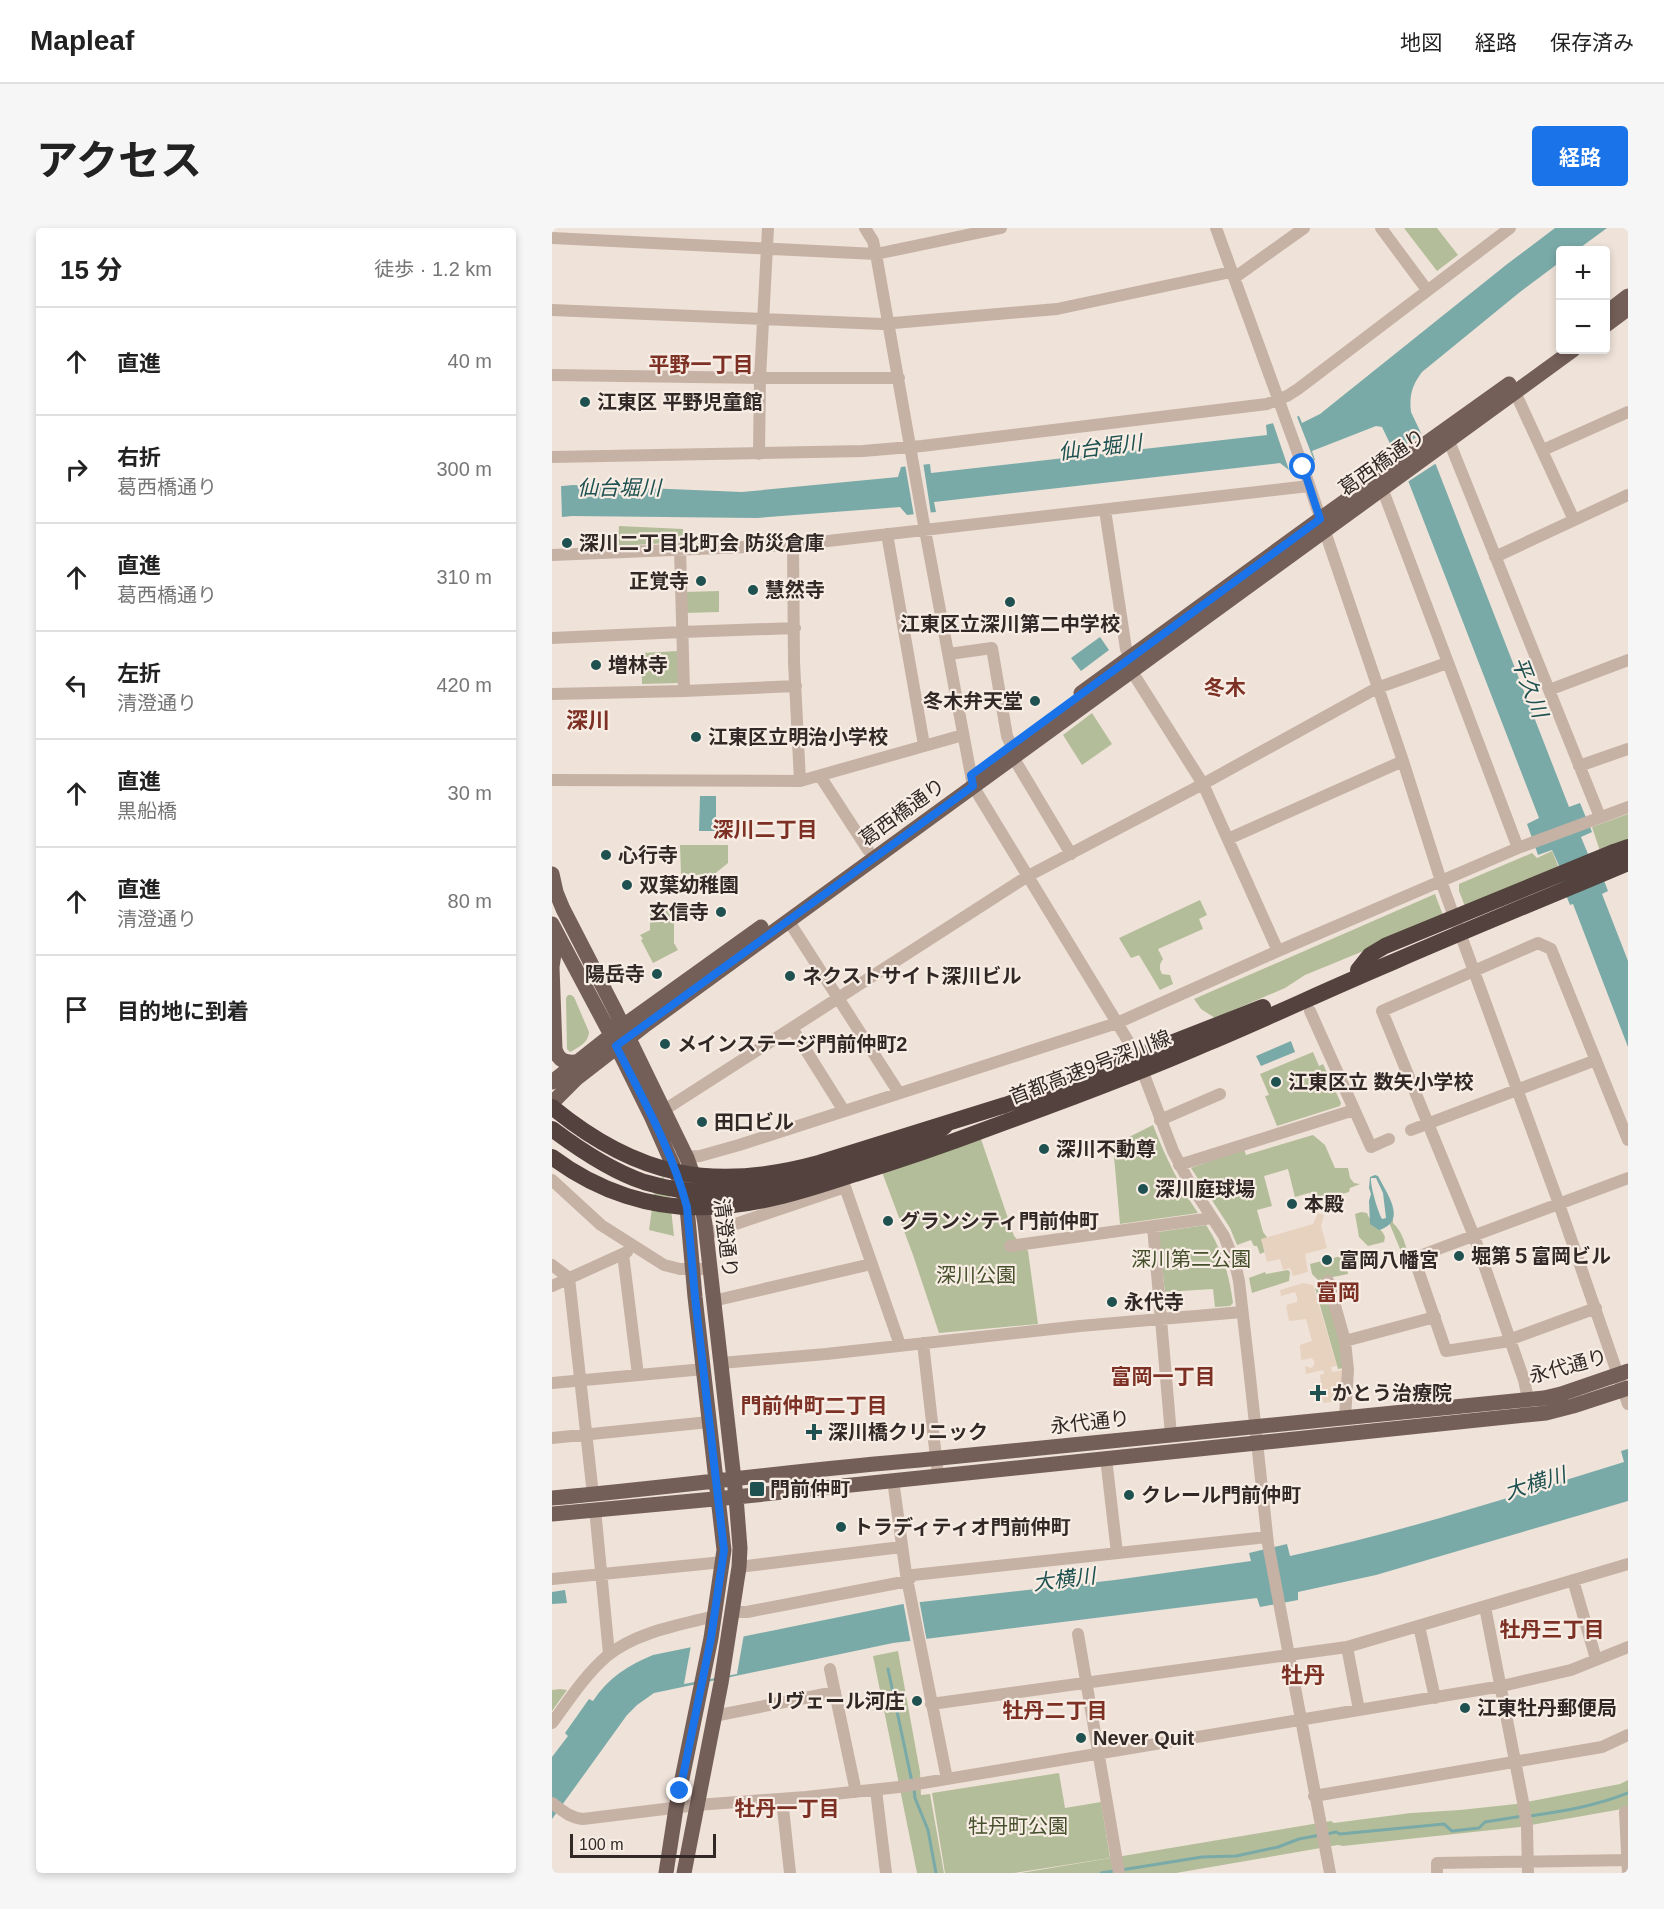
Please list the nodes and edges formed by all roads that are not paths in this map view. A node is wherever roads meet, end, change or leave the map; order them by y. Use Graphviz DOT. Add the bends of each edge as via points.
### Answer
graph roads {
  1 [pos="768,228"];
  2 [pos="865,228"];
  3 [pos="1000,228"];
  4 [pos="1216,228"];
  5 [pos="1304,228"];
  6 [pos="1381,228"];
  7 [pos="1510,228"];
  8 [pos="552,238"];
  9 [pos="768,249"];
  10 [pos="876,254"];
  11 [pos="1233,275"];
  12 [pos="1427,290"];
  13 [pos="1628,296"];
  14 [pos="1610,309"];
  15 [pos="1628,309"];
  16 [pos="552,310"];
  17 [pos="764,319"];
  18 [pos="1610,322"];
  19 [pos="889,323"];
  20 [pos="1556,349"];
  21 [pos="1567,354"];
  22 [pos="552,375"];
  23 [pos="760,378"];
  24 [pos="899,378"];
  25 [pos="1515,392"];
  26 [pos="1278,400"];
  27 [pos="1628,412"];
  28 [pos="1439,443"];
  29 [pos="911,447"];
  30 [pos="1543,450"];
  31 [pos="759,454"];
  32 [pos="552,456"];
  33 [pos="1394,472"];
  34 [pos="1309,486"];
  35 [pos="1382,488"];
  36 [pos="1628,495"];
  37 [pos="1105,510"];
  38 [pos="1574,520"];
  39 [pos="1322,524"];
  40 [pos="926,529"];
  41 [pos="886,534"];
  42 [pos="794,545"];
  43 [pos="680,549"];
  44 [pos="552,555"];
  45 [pos="1495,557"];
  46 [pos="795,628"];
  47 [pos="682,632"];
  48 [pos="552,638"];
  49 [pos="949,654"];
  50 [pos="1628,660"];
  51 [pos="1447,663"];
  52 [pos="1131,664"];
  53 [pos="796,686"];
  54 [pos="1377,688"];
  55 [pos="1549,690"];
  56 [pos="684,692"];
  57 [pos="552,694"];
  58 [pos="963,735"];
  59 [pos="924,745"];
  60 [pos="1628,749"];
  61 [pos="1012,751"];
  62 [pos="1403,761"];
  63 [pos="1580,766"];
  64 [pos="820,776"];
  65 [pos="552,780"];
  66 [pos="972,780"];
  67 [pos="801,781"];
  68 [pos="1203,784"];
  69 [pos="1628,807"];
  70 [pos="1600,818"];
  71 [pos="1228,839"];
  72 [pos="1628,847"];
  73 [pos="1518,848"];
  74 [pos="868,850"];
  75 [pos="1071,854"];
  76 [pos="1628,861"];
  77 [pos="552,874"];
  78 [pos="1628,875"];
  79 [pos="1028,876"];
  80 [pos="1441,881"];
  81 [pos="554,893"];
  82 [pos="788,920"];
  83 [pos="554,929"];
  84 [pos="1278,951"];
  85 [pos="1358,970"];
  86 [pos="1475,970"];
  87 [pos="838,999"];
  88 [pos="553,1011"];
  89 [pos="1310,1011"];
  90 [pos="1117,1023"];
  91 [pos="792,1028"];
  92 [pos="620,1036"];
  93 [pos="1208,1043"];
  94 [pos="553,1047"];
  95 [pos="1596,1060"];
  96 [pos="575,1062"];
  97 [pos="552,1082"];
  98 [pos="1519,1090"];
  99 [pos="899,1093"];
  100 [pos="1220,1094"];
  101 [pos="552,1105"];
  102 [pos="1354,1110"];
  103 [pos="844,1111"];
  104 [pos="658,1114"];
  105 [pos="1160,1120"];
  106 [pos="950,1121"];
  107 [pos="1428,1124"];
  108 [pos="552,1129"];
  109 [pos="1411,1130"];
  110 [pos="1389,1139"];
  111 [pos="1628,1140"];
  112 [pos="552,1147"];
  113 [pos="552,1157"];
  114 [pos="670,1157"];
  115 [pos="687,1158"];
  116 [pos="1179,1165"];
  117 [pos="1628,1178"];
  118 [pos="586,1179"];
  119 [pos="552,1180"];
  120 [pos="1559,1204"];
  121 [pos="1212,1218"];
  122 [pos="1153,1227"];
  123 [pos="706,1234"];
  124 [pos="1474,1236"];
  125 [pos="633,1246"];
  126 [pos="1010,1246"];
  127 [pos="623,1254"];
  128 [pos="552,1264"];
  129 [pos="871,1264"];
  130 [pos="709,1269"];
  131 [pos="692,1270"];
  132 [pos="568,1278"];
  133 [pos="1328,1281"];
  134 [pos="552,1286"];
  135 [pos="713,1301"];
  136 [pos="1596,1308"];
  137 [pos="1242,1312"];
  138 [pos="1435,1317"];
  139 [pos="1161,1318"];
  140 [pos="1510,1340"];
  141 [pos="1345,1341"];
  142 [pos="922,1343"];
  143 [pos="900,1346"];
  144 [pos="721,1363"];
  145 [pos="704,1369"];
  146 [pos="638,1375"];
  147 [pos="581,1380"];
  148 [pos="552,1383"];
  149 [pos="1625,1385"];
  150 [pos="1528,1399"];
  151 [pos="1345,1417"];
  152 [pos="709,1422"];
  153 [pos="1256,1426"];
  154 [pos="587,1435"];
  155 [pos="1171,1435"];
  156 [pos="552,1438"];
  157 [pos="1258,1442"];
  158 [pos="936,1458"];
  159 [pos="1106,1458"];
  160 [pos="938,1475"];
  161 [pos="893,1479"];
  162 [pos="734,1480"];
  163 [pos="716,1481"];
  164 [pos="736,1497"];
  165 [pos="552,1498"];
  166 [pos="718,1498"];
  167 [pos="594,1502"];
  168 [pos="552,1514"];
  169 [pos="1267,1541"];
  170 [pos="902,1547"];
  171 [pos="1117,1553"];
  172 [pos="723,1562"];
  173 [pos="1628,1564"];
  174 [pos="739,1567"];
  175 [pos="601,1575"];
  176 [pos="552,1579"];
  177 [pos="1573,1580"];
  178 [pos="908,1581"];
  179 [pos="1485,1607"];
  180 [pos="732,1612"];
  181 [pos="715,1616"];
  182 [pos="1419,1626"];
  183 [pos="1078,1634"];
  184 [pos="1347,1647"];
  185 [pos="1628,1647"];
  186 [pos="609,1654"];
  187 [pos="1289,1654"];
  188 [pos="1596,1659"];
  189 [pos="830,1669"];
  190 [pos="1086,1682"];
  191 [pos="1502,1686"];
  192 [pos="835,1692"];
  193 [pos="1435,1698"];
  194 [pos="931,1704"];
  195 [pos="1359,1710"];
  196 [pos="714,1716"];
  197 [pos="1300,1720"];
  198 [pos="552,1723"];
  199 [pos="1628,1735"];
  200 [pos="1099,1754"];
  201 [pos="1516,1762"];
  202 [pos="947,1779"];
  203 [pos="876,1790"];
  204 [pos="856,1792"];
  205 [pos="1314,1796"];
  206 [pos="782,1799"];
  207 [pos="697,1805"];
  208 [pos="556,1806"];
  209 [pos="676,1808"];
  210 [pos="1625,1812"];
  211 [pos="1628,1860"];
  212 [pos="1528,1867"];
  213 [pos="666,1873"];
  214 [pos="684,1873"];
  215 [pos="790,1873"];
  216 [pos="886,1873"];
  217 [pos="1119,1873"];
  218 [pos="1330,1873"];
  219 [pos="1437,1873"];
  220 [pos="1628,1873"];
  1 -- 9 [label="street"];
  2 -- 10 [label="street"];
  3 -- 10 [label="street"];
  4 -- 11 [label="street"];
  5 -- 11 [label="street"];
  6 -- 12 [label="street"];
  7 -- 12 [label="street"];
  8 -- 9 [label="street"];
  9 -- 10 [label="street"];
  9 -- 17 [label="street"];
  10 -- 19 [label="street"];
  11 -- 19 [label="street" via="1057,309"];
  11 -- 26 [label="street"];
  12 -- 26 [label="street" via="1298,389"];
  13 -- 14 [label="main road"];
  15 -- 18 [label="main road"];
  16 -- 17 [label="street"];
  17 -- 19 [label="street"];
  17 -- 23 [label="street"];
  19 -- 24 [label="street"];
  20 -- 28 [label="main road, 葛西橋通り"];
  21 -- 25 [label="main road, 葛西橋通り"];
  22 -- 23 [label="street"];
  23 -- 24 [label="street"];
  23 -- 31 [label="street"];
  24 -- 29 [label="street"];
  25 -- 28 [label="main road, 葛西橋通り"];
  25 -- 30 [label="street"];
  26 -- 29 [label="street" via="1256,406"];
  26 -- 34 [label="street"];
  27 -- 30 [label="street"];
  28 -- 33 [label="main road, 葛西橋通り"];
  28 -- 45 [label="street"];
  29 -- 31 [label="street"];
  29 -- 40 [label="street"];
  30 -- 38 [label="street"];
  31 -- 32 [label="street"];
  33 -- 35 [label="main road, 葛西橋通り"];
  33 -- 39 [label="main road, 葛西橋通り"];
  34 -- 37 [label="street"];
  34 -- 39 [label="street"];
  35 -- 39 [label="main road, 葛西橋通り"];
  35 -- 51 [label="street"];
  36 -- 38 [label="street"];
  37 -- 40 [label="street"];
  37 -- 52 [label="street"];
  38 -- 45 [label="street"];
  39 -- 52 [label="main road, 葛西橋通り"];
  39 -- 54 [label="street"];
  40 -- 41 [label="street"];
  40 -- 49 [label="street"];
  41 -- 42 [label="street"];
  41 -- 59 [label="street"];
  42 -- 43 [label="street"];
  42 -- 46 [label="street"];
  43 -- 44 [label="street"];
  43 -- 47 [label="street"];
  45 -- 55 [label="street"];
  46 -- 47 [label="street"];
  46 -- 53 [label="street"];
  47 -- 48 [label="street"];
  47 -- 56 [label="street"];
  49 -- 58 [label="street"];
  49 -- 61 [label="street" via="992,648"];
  50 -- 55 [label="street"];
  51 -- 54 [label="street"];
  51 -- 73 [label="street"];
  52 -- 61 [label="main road, 葛西橋通り"];
  52 -- 68 [label="street"];
  53 -- 56 [label="street"];
  53 -- 67 [label="street"];
  54 -- 62 [label="street"];
  54 -- 68 [label="street"];
  55 -- 63 [label="street"];
  56 -- 57 [label="street"];
  58 -- 59 [label="street"];
  58 -- 66 [label="street"];
  59 -- 64 [label="street"];
  60 -- 63 [label="street"];
  61 -- 66 [label="main road, 葛西橋通り"];
  61 -- 75 [label="street"];
  62 -- 71 [label="street"];
  62 -- 80 [label="street"];
  63 -- 70 [label="street"];
  64 -- 67 [label="street"];
  64 -- 74 [label="street"];
  65 -- 67 [label="street"];
  66 -- 74 [label="main road, 葛西橋通り"];
  66 -- 79 [label="street"];
  66 -- 82 [label="main road, 葛西橋通り"];
  68 -- 71 [label="street"];
  68 -- 75 [label="street"];
  69 -- 70 [label="street"];
  70 -- 73 [label="street"];
  71 -- 84 [label="street"];
  72 -- 85 [label="highway, bridge" via="1424,928 1370,955"];
  73 -- 80 [label="street"];
  74 -- 92 [label="main road, 葛西橋通り"];
  75 -- 79 [label="street"];
  76 -- 85 [label="highway, 首都高速9号深川線, bridge"];
  76 -- 93 [label="highway, 首都高速9号深川線, bridge"];
  77 -- 81 [label="main road, 清澄通り"];
  78 -- 93 [label="highway, bridge" via="1249,1032"];
  79 -- 87 [label="street"];
  79 -- 90 [label="street"];
  80 -- 84 [label="street"];
  80 -- 86 [label="street"];
  81 -- 92 [label="main road, 清澄通り"];
  82 -- 87 [label="street"];
  82 -- 92 [label="main road, 葛西橋通り"];
  83 -- 88 [label="main road"];
  83 -- 92 [label="main road, 清澄通り"];
  84 -- 90 [label="street"];
  85 -- 106 [label="highway, 首都高速9号深川線, bridge" via="1066,1084"];
  86 -- 95 [label="street" via="1538,943 1551,949"];
  86 -- 98 [label="street"];
  86 -- 107 [label="street" via="1382,1011"];
  87 -- 91 [label="street"];
  87 -- 99 [label="street"];
  88 -- 94 [label="main road"];
  89 -- 102 [label="street"];
  90 -- 99 [label="street"];
  90 -- 105 [label="street" via="1140,1063"];
  91 -- 103 [label="street"];
  91 -- 104 [label="street"];
  92 -- 96 [label="main road, 葛西橋通り"];
  92 -- 101 [label="main road, 葛西橋通り"];
  92 -- 104 [label="main road, 清澄通り"];
  93 -- 118 [label="highway, 首都高速9号深川線, bridge" via="1016,1119 795,1194 726,1206 677,1207 630,1197"];
  94 -- 96 [label="main road" via="560,1059"];
  95 -- 98 [label="street"];
  95 -- 111 [label="street"];
  96 -- 97 [label="main road, 葛西橋通り"];
  98 -- 107 [label="street"];
  98 -- 120 [label="street"];
  99 -- 103 [label="street"];
  100 -- 105 [label="street"];
  101 -- 106 [label="highway, 首都高速9号深川線, bridge" via="599,1142 628,1157 674,1172 719,1178 755,1177 796,1169"];
  102 -- 110 [label="street" via="1371,1147"];
  102 -- 116 [label="street"];
  103 -- 115 [label="street"];
  104 -- 114 [label="main road, 清澄通り"];
  104 -- 115 [label="main road, 清澄通り"];
  105 -- 116 [label="street"];
  106 -- 108 [label="highway, bridge" via="934,1135 875,1157 775,1186 731,1192 669,1188 642,1181 589,1155"];
  107 -- 109 [label="street"];
  107 -- 124 [label="street"];
  112 -- 118 [label="highway, bridge"];
  113 -- 118 [label="highway, 首都高速9号深川線, bridge"];
  114 -- 115 [label="street"];
  114 -- 131 [label="main road, 清澄通り" via="687,1207"];
  115 -- 123 [label="main road, 清澄通り" via="700,1196"];
  116 -- 121 [label="street"];
  117 -- 120 [label="street"];
  119 -- 125 [label="street" via="596,1220"];
  120 -- 124 [label="street"];
  120 -- 136 [label="street"];
  121 -- 122 [label="street"];
  121 -- 137 [label="street" via="1235,1263"];
  122 -- 126 [label="street"];
  122 -- 139 [label="street"];
  123 -- 129 [label="street" via="845,1187"];
  123 -- 130 [label="main road, 清澄通り"];
  124 -- 138 [label="street" via="1414,1258"];
  124 -- 140 [label="street"];
  125 -- 127 [label="street"];
  125 -- 131 [label="street" via="664,1265"];
  127 -- 132 [label="street"];
  127 -- 146 [label="street"];
  128 -- 132 [label="street"];
  129 -- 135 [label="street"];
  129 -- 143 [label="street"];
  130 -- 131 [label="street"];
  130 -- 135 [label="main road, 清澄通り"];
  131 -- 145 [label="main road, 清澄通り"];
  132 -- 134 [label="street"];
  132 -- 147 [label="street"];
  133 -- 141 [label="street"];
  135 -- 144 [label="main road, 清澄通り"];
  136 -- 140 [label="street"];
  136 -- 149 [label="street"];
  137 -- 139 [label="street"];
  137 -- 153 [label="street"];
  138 -- 140 [label="street" via="1446,1351"];
  138 -- 141 [label="street"];
  139 -- 142 [label="street"];
  139 -- 155 [label="street"];
  140 -- 150 [label="street"];
  141 -- 151 [label="street"];
  142 -- 143 [label="street"];
  142 -- 158 [label="street"];
  143 -- 144 [label="street"];
  144 -- 162 [label="main road, 清澄通り"];
  145 -- 146 [label="street"];
  145 -- 152 [label="main road, 清澄通り"];
  146 -- 147 [label="street"];
  147 -- 148 [label="street"];
  147 -- 154 [label="street"];
  149 -- 150 [label="main road, 永代通り"];
  149 -- 157 [label="main road, 永代通り" via="1546,1413"];
  150 -- 151 [label="main road, 永代通り"];
  151 -- 153 [label="main road, 永代通り"];
  152 -- 154 [label="street"];
  152 -- 163 [label="main road, 清澄通り"];
  153 -- 155 [label="main road, 永代通り"];
  153 -- 157 [label="street"];
  154 -- 156 [label="street"];
  154 -- 167 [label="street"];
  155 -- 158 [label="main road, 永代通り"];
  157 -- 159 [label="main road, 永代通り"];
  157 -- 169 [label="street"];
  158 -- 160 [label="street"];
  158 -- 162 [label="main road, 永代通り"];
  159 -- 160 [label="main road, 永代通り"];
  159 -- 171 [label="street"];
  160 -- 161 [label="main road, 永代通り"];
  161 -- 164 [label="main road, 永代通り"];
  161 -- 170 [label="street"];
  162 -- 163 [label="main road, 永代通り"];
  162 -- 164 [label="main road, 清澄通り"];
  163 -- 166 [label="main road, 清澄通り"];
  163 -- 167 [label="main road, 永代通り"];
  164 -- 166 [label="main road, 永代通り"];
  164 -- 174 [label="main road, 清澄通り"];
  165 -- 167 [label="main road, 永代通り"];
  166 -- 167 [label="main road, 永代通り"];
  166 -- 172 [label="main road, 清澄通り"];
  167 -- 168 [label="main road, 永代通り"];
  167 -- 175 [label="street"];
  169 -- 171 [label="street"];
  169 -- 187 [label="street"];
  170 -- 174 [label="street"];
  170 -- 178 [label="street"];
  171 -- 178 [label="street" via="913,1575"];
  172 -- 175 [label="street"];
  172 -- 181 [label="main road, 清澄通り"];
  173 -- 177 [label="street"];
  174 -- 180 [label="main road, 清澄通り"];
  175 -- 176 [label="street"];
  175 -- 186 [label="street"];
  177 -- 179 [label="street"];
  177 -- 188 [label="street"];
  178 -- 180 [label="street"];
  178 -- 194 [label="street"];
  179 -- 182 [label="street"];
  179 -- 191 [label="street"];
  180 -- 196 [label="main road, 清澄通り"];
  181 -- 186 [label="street" via="641,1636"];
  181 -- 209 [label="main road, 清澄通り"];
  182 -- 184 [label="street"];
  182 -- 193 [label="street"];
  183 -- 190 [label="street"];
  184 -- 187 [label="street"];
  184 -- 195 [label="street"];
  185 -- 188 [label="street"];
  186 -- 198 [label="street"];
  187 -- 190 [label="street"];
  187 -- 197 [label="street"];
  188 -- 191 [label="street" via="1571,1670"];
  189 -- 192 [label="street"];
  190 -- 194 [label="street"];
  190 -- 200 [label="street"];
  191 -- 193 [label="street"];
  191 -- 201 [label="street"];
  192 -- 196 [label="street"];
  192 -- 204 [label="street"];
  193 -- 195 [label="street"];
  194 -- 202 [label="street"];
  195 -- 197 [label="street"];
  196 -- 207 [label="main road"];
  197 -- 200 [label="street"];
  197 -- 205 [label="street"];
  199 -- 201 [label="street" via="1602,1747"];
  200 -- 202 [label="street"];
  200 -- 217 [label="street"];
  201 -- 205 [label="street"];
  201 -- 212 [label="street" via="1527,1827"];
  202 -- 203 [label="street"];
  203 -- 204 [label="street"];
  203 -- 216 [label="street"];
  204 -- 206 [label="street"];
  205 -- 218 [label="street"];
  206 -- 207 [label="street"];
  206 -- 215 [label="street"];
  207 -- 209 [label="street"];
  207 -- 214 [label="main road"];
  208 -- 209 [label="street" via="583,1819"];
  209 -- 213 [label="main road"];
  210 -- 211 [label="street"];
  211 -- 212 [label="street"];
  211 -- 220 [label="street"];
  212 -- 219 [label="street" via="1437,1863"];
}
